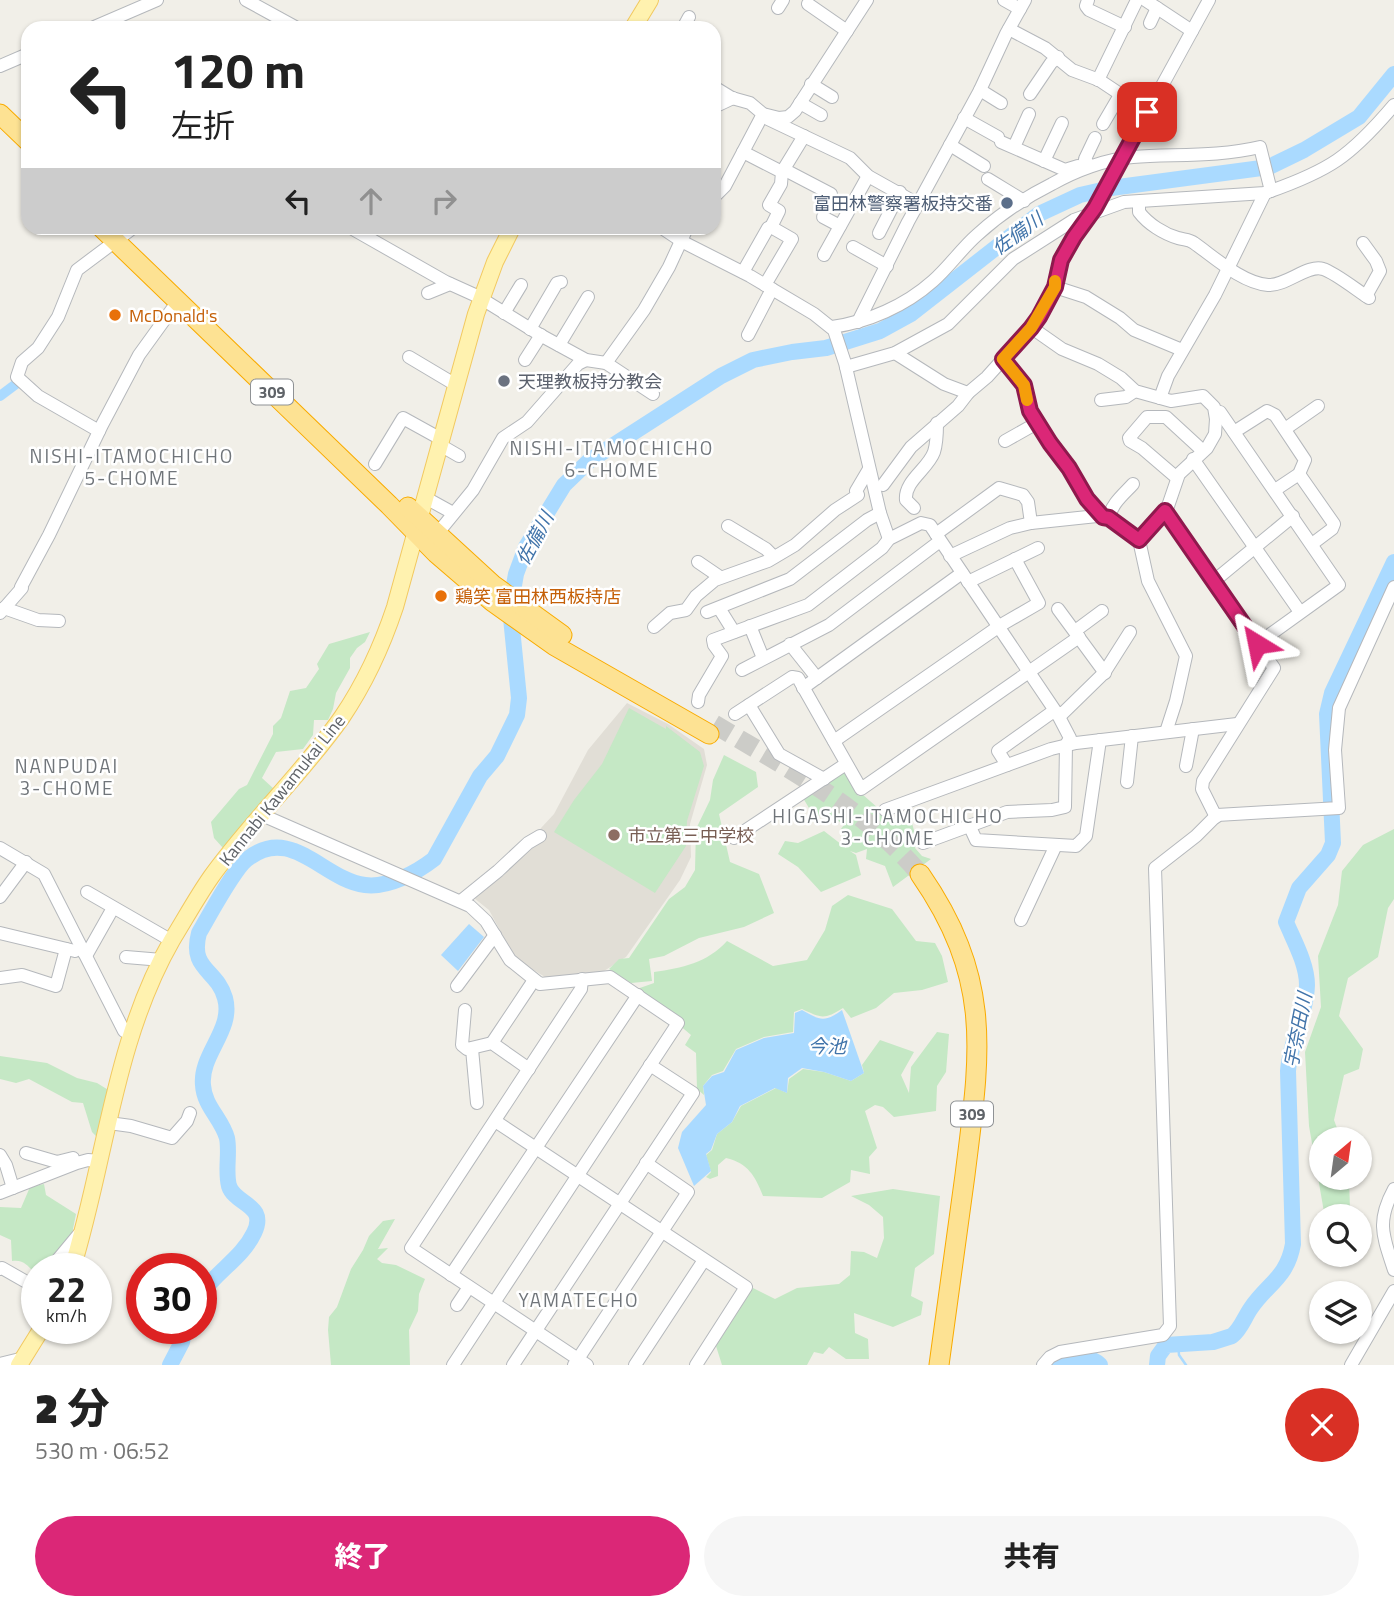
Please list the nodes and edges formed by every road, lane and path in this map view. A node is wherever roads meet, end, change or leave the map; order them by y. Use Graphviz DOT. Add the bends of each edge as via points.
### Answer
graph roads {
  1 [pos="157,0"];
  2 [pos="246,0"];
  3 [pos="650,0"];
  4 [pos="1004,0"];
  5 [pos="1137,0"];
  6 [pos="1145,0"];
  7 [pos="1209,0"];
  8 [pos="862,1"];
  9 [pos="808,4"];
  10 [pos="1022,5"];
  11 [pos="1157,8"];
  12 [pos="1087,9"];
  13 [pos="108,21"];
  14 [pos="284,21"];
  15 [pos="637,21"];
  16 [pos="1150,23"];
  17 [pos="1125,27"];
  18 [pos="1009,29"];
  19 [pos="847,30"];
  20 [pos="1192,31"];
  21 [pos="21,57"];
  22 [pos="1058,57"];
  23 [pos="0,66"];
  24 [pos="1098,80"];
  25 [pos="811,84"];
  26 [pos="980,90"];
  27 [pos="721,91"];
  28 [pos="1030,94"];
  29 [pos="1120,95"];
  30 [pos="832,97"];
  31 [pos="733,98"];
  32 [pos="800,103"];
  33 [pos="1001,103"];
  34 [pos="721,104"];
  35 [pos="1394,105"];
  36 [pos="1147,112"];
  37 [pos="0,114"];
  38 [pos="1029,114"];
  39 [pos="762,115"];
  40 [pos="821,115"];
  41 [pos="964,118"];
  42 [pos="1062,123"];
  43 [pos="1103,124"];
  44 [pos="0,129"];
  45 [pos="21,134"];
  46 [pos="804,136"];
  47 [pos="1095,138"];
  48 [pos="950,145"];
  49 [pos="1014,147"];
  50 [pos="21,149"];
  51 [pos="743,152"];
  52 [pos="1120,159"];
  53 [pos="1044,161"];
  54 [pos="1087,163"];
  55 [pos="783,172"];
  56 [pos="868,176"];
  57 [pos="721,190"];
  58 [pos="900,192"];
  59 [pos="1268,192"];
  60 [pos="831,194"];
  61 [pos="1174,197"];
  62 [pos="1024,201"];
  63 [pos="918,204"];
  64 [pos="1139,205"];
  65 [pos="1091,214"];
  66 [pos="823,217"];
  67 [pos="840,226"];
  68 [pos="771,227"];
  69 [pos="879,233"];
  70 [pos="115,235"];
  71 [pos="119,235"];
  72 [pos="119,235"];
  73 [pos="363,235"];
  74 [pos="508,235"];
  75 [pos="673,235"];
  76 [pos="684,235"];
  77 [pos="681,240"];
  78 [pos="1363,243"];
  79 [pos="853,247"];
  80 [pos="824,255"];
  81 [pos="887,266"];
  82 [pos="1227,267"];
  83 [pos="743,272"];
  84 [pos="561,282"];
  85 [pos="450,284"];
  86 [pos="521,285"];
  87 [pos="769,287"];
  88 [pos="1055,287"];
  89 [pos="429,293"];
  90 [pos="588,297"];
  91 [pos="481,299"];
  92 [pos="178,302"];
  93 [pos="504,313"];
  94 [pos="858,323"];
  95 [pos="1032,328"];
  96 [pos="833,329"];
  97 [pos="536,332"];
  98 [pos="748,335"];
  99 [pos="559,345"];
  100 [pos="1182,350"];
  101 [pos="895,352"];
  102 [pos="409,357"];
  103 [pos="1003,359"];
  104 [pos="525,360"];
  105 [pos="586,360"];
  106 [pos="606,363"];
  107 [pos="846,365"];
  108 [pos="456,385"];
  109 [pos="1135,391"];
  110 [pos="968,393"];
  111 [pos="653,394"];
  112 [pos="1160,398"];
  113 [pos="1101,400"];
  114 [pos="1318,406"];
  115 [pos="1215,411"];
  116 [pos="937,423"];
  117 [pos="1037,423"];
  118 [pos="1285,429"];
  119 [pos="99,431"];
  120 [pos="1234,432"];
  121 [pos="1005,441"];
  122 [pos="440,442"];
  123 [pos="1198,455"];
  124 [pos="459,456"];
  125 [pos="375,464"];
  126 [pos="870,469"];
  127 [pos="1299,474"];
  128 [pos="1177,478"];
  129 [pos="1133,484"];
  130 [pos="883,485"];
  131 [pos="1275,490"];
  132 [pos="424,497"];
  133 [pos="914,508"];
  134 [pos="1165,511"];
  135 [pos="453,513"];
  136 [pos="880,513"];
  137 [pos="1293,516"];
  138 [pos="1106,518"];
  139 [pos="1031,523"];
  140 [pos="417,525"];
  141 [pos="728,526"];
  142 [pos="437,534"];
  143 [pos="938,538"];
  144 [pos="889,539"];
  145 [pos="1139,540"];
  146 [pos="1312,544"];
  147 [pos="1255,547"];
  148 [pos="1038,548"];
  149 [pos="950,556"];
  150 [pos="774,557"];
  151 [pos="1015,559"];
  152 [pos="698,562"];
  153 [pos="473,577"];
  154 [pos="720,577"];
  155 [pos="965,577"];
  156 [pos="1214,581"];
  157 [pos="1394,587"];
  158 [pos="1058,609"];
  159 [pos="2,610"];
  160 [pos="1102,611"];
  161 [pos="1300,612"];
  162 [pos="58,621"];
  163 [pos="750,626"];
  164 [pos="654,627"];
  165 [pos="999,627"];
  166 [pos="734,632"];
  167 [pos="1130,632"];
  168 [pos="1077,634"];
  169 [pos="790,644"];
  170 [pos="1257,644"];
  171 [pos="763,658"];
  172 [pos="742,670"];
  173 [pos="1029,672"];
  174 [pos="1105,673"];
  175 [pos="817,678"];
  176 [pos="803,688"];
  177 [pos="698,702"];
  178 [pos="749,705"];
  179 [pos="735,714"];
  180 [pos="1057,714"];
  181 [pos="1237,724"];
  182 [pos="711,729"];
  183 [pos="1193,729"];
  184 [pos="1166,732"];
  185 [pos="1132,736"];
  186 [pos="1100,740"];
  187 [pos="834,741"];
  188 [pos="1066,745"];
  189 [pos="846,764"];
  190 [pos="1007,765"];
  191 [pos="1186,766"];
  192 [pos="824,779"];
  193 [pos="1126,782"];
  194 [pos="885,810"];
  195 [pos="262,815"];
  196 [pos="1216,817"];
  197 [pos="970,827"];
  198 [pos="540,836"];
  199 [pos="734,838"];
  200 [pos="923,843"];
  201 [pos="1056,845"];
  202 [pos="0,848"];
  203 [pos="26,862"];
  204 [pos="87,892"];
  205 [pos="0,897"];
  206 [pos="461,901"];
  207 [pos="113,908"];
  208 [pos="1021,920"];
  209 [pos="0,933"];
  210 [pos="495,935"];
  211 [pos="172,940"];
  212 [pos="66,949"];
  213 [pos="84,953"];
  214 [pos="127,957"];
  215 [pos="162,960"];
  216 [pos="0,978"];
  217 [pos="582,979"];
  218 [pos="534,980"];
  219 [pos="457,986"];
  220 [pos="638,995"];
  221 [pos="465,1010"];
  222 [pos="130,1033"];
  223 [pos="492,1043"];
  224 [pos="472,1049"];
  225 [pos="650,1065"];
  226 [pos="529,1069"];
  227 [pos="477,1102"];
  228 [pos="190,1113"];
  229 [pos="495,1121"];
  230 [pos="109,1123"];
  231 [pos="536,1148"];
  232 [pos="26,1153"];
  233 [pos="0,1155"];
  234 [pos="96,1161"];
  235 [pos="646,1163"];
  236 [pos="578,1176"];
  237 [pos="13,1188"];
  238 [pos="1394,1189"];
  239 [pos="0,1193"];
  240 [pos="620,1204"];
  241 [pos="82,1230"];
  242 [pos="662,1231"];
  243 [pos="63,1253"];
  244 [pos="76,1253"];
  245 [pos="705,1259"];
  246 [pos="0,1269"];
  247 [pos="1394,1270"];
  248 [pos="451,1275"];
  249 [pos="21,1279"];
  250 [pos="469,1287"];
  251 [pos="1394,1291"];
  252 [pos="494,1303"];
  253 [pos="457,1305"];
  254 [pos="1390,1309"];
  255 [pos="536,1331"];
  256 [pos="32,1344"];
  257 [pos="21,1361"];
  258 [pos="580,1363"];
  259 [pos="0,1364"];
  260 [pos="453,1365"];
  261 [pos="513,1365"];
  262 [pos="635,1365"];
  263 [pos="695,1365"];
  264 [pos="928,1365"];
  265 [pos="939,1365"];
  266 [pos="1043,1365"];
  267 [pos="1350,1365"];
  1 -- 13 [label="street"];
  2 -- 14 [label="street"];
  3 -- 15 [label="main road"];
  4 -- 10 [label="street"];
  5 -- 17 [label="street"];
  6 -- 11 [label="street"];
  7 -- 20 [label="street"];
  8 -- 19 [label="street"];
  9 -- 19 [label="street"];
  10 -- 18 [label="street"];
  11 -- 16 [label="street"];
  11 -- 20 [label="street"];
  12 -- 17 [label="street"];
  17 -- 24 [label="street"];
  18 -- 22 [label="street"];
  18 -- 26 [label="street"];
  19 -- 25 [label="street"];
  20 -- 36 [label="street"];
  21 -- 23 [label="street"];
  22 -- 24 [label="street" via="1073,70"];
  22 -- 28 [label="street"];
  24 -- 29 [label="street"];
  25 -- 30 [label="street"];
  25 -- 32 [label="street"];
  26 -- 33 [label="street"];
  26 -- 41 [label="street"];
  27 -- 31 [label="street"];
  29 -- 36 [label="street"];
  29 -- 43 [label="street"];
  31 -- 34 [label="street"];
  31 -- 39 [label="street" via="750,103"];
  32 -- 39 [label="street" via="788,117"];
  32 -- 40 [label="street"];
  35 -- 59 [label="street" via="1343,157 1315,175"];
  36 -- 52 [label="street"];
  37 -- 45 [label="highway"];
  38 -- 49 [label="street"];
  39 -- 46 [label="street"];
  39 -- 51 [label="street"];
  41 -- 48 [label="street"];
  41 -- 49 [label="street"];
  42 -- 53 [label="street"];
  44 -- 50 [label="highway"];
  46 -- 55 [label="street"];
  46 -- 56 [label="street" via="850,159"];
  47 -- 54 [label="street"];
  48 -- 62 [label="street"];
  48 -- 63 [label="street"];
  49 -- 53 [label="street"];
  51 -- 55 [label="street"];
  51 -- 57 [label="street"];
  52 -- 54 [label="street"];
  52 -- 59 [label="street" via="1260,148"];
  52 -- 62 [label="street" via="1052,184"];
  52 -- 65 [label="street"];
  53 -- 54 [label="street" via="1065,170"];
  55 -- 60 [label="street"];
  55 -- 68 [label="street" via="769,205 779,211"];
  56 -- 58 [label="street"];
  56 -- 67 [label="street"];
  58 -- 63 [label="street"];
  58 -- 69 [label="street"];
  59 -- 61 [label="street"];
  59 -- 82 [label="street"];
  61 -- 64 [label="street" via="1168,203"];
  61 -- 65 [label="street" via="1124,202"];
  62 -- 94 [label="street" via="977,235 921,291"];
  63 -- 81 [label="street"];
  64 -- 65 [label="street"];
  64 -- 82 [label="street" via="1148,223 1194,243"];
  65 -- 88 [label="street" via="1061,260"];
  65 -- 101 [label="street" via="1024,251 948,324"];
  66 -- 67 [label="street"];
  67 -- 80 [label="street"];
  68 -- 83 [label="street"];
  68 -- 87 [label="street" via="792,239"];
  70 -- 119 [label="street" via="77,270 58,317 38,348 22,362 17,377 38,396"];
  71 -- 92 [label="highway, 309"];
  72 -- 140 [label="highway, 309"];
  73 -- 85 [label="street"];
  74 -- 91 [label="main road, Kannabi Kawamukai Line"];
  75 -- 77 [label="street"];
  76 -- 77 [label="street"];
  77 -- 83 [label="street"];
  77 -- 106 [label="street" via="644,310"];
  78 -- 82 [label="street" via="1380,271 1367,297 1323,268 1267,285"];
  79 -- 81 [label="street"];
  81 -- 94 [label="street"];
  82 -- 100 [label="street"];
  83 -- 87 [label="street"];
  84 -- 97 [label="street"];
  85 -- 89 [label="street"];
  85 -- 91 [label="street"];
  86 -- 93 [label="street"];
  87 -- 96 [label="street"];
  87 -- 98 [label="street"];
  88 -- 95 [label="street"];
  88 -- 100 [label="street" via="1086,297 1134,330"];
  90 -- 99 [label="street"];
  91 -- 93 [label="street"];
  91 -- 108 [label="main road, Kannabi Kawamukai Line"];
  92 -- 119 [label="street" via="142,351"];
  92 -- 140 [label="highway, 309"];
  93 -- 97 [label="street"];
  94 -- 96 [label="street"];
  95 -- 103 [label="street"];
  95 -- 109 [label="street" via="1062,349 1121,378"];
  96 -- 107 [label="street"];
  97 -- 99 [label="street"];
  97 -- 104 [label="street"];
  99 -- 105 [label="street"];
  100 -- 112 [label="street"];
  101 -- 107 [label="street"];
  101 -- 110 [label="street" via="944,384"];
  102 -- 108 [label="street"];
  103 -- 110 [label="street"];
  103 -- 117 [label="street" via="1024,385"];
  105 -- 106 [label="street"];
  105 -- 135 [label="street" via="527,422 503,438 473,490"];
  106 -- 111 [label="street"];
  107 -- 126 [label="street"];
  108 -- 122 [label="main road, Kannabi Kawamukai Line"];
  109 -- 112 [label="street"];
  109 -- 113 [label="street"];
  110 -- 116 [label="street"];
  112 -- 115 [label="street" via="1171,401 1203,396"];
  114 -- 118 [label="street"];
  115 -- 120 [label="street"];
  115 -- 123 [label="street" via="1215,434"];
  116 -- 130 [label="street" via="911,447"];
  116 -- 133 [label="street" via="935,450 905,495"];
  117 -- 121 [label="street"];
  117 -- 138 [label="street" via="1087,499"];
  118 -- 120 [label="street" via="1266,411"];
  118 -- 127 [label="street" via="1305,460"];
  119 -- 159 [label="street" via="22,588"];
  120 -- 131 [label="street"];
  122 -- 124 [label="street"];
  122 -- 125 [label="street" via="403,418"];
  122 -- 132 [label="main road, Kannabi Kawamukai Line"];
  123 -- 128 [label="street"];
  123 -- 128 [label="street" via="1166,417 1147,417 1130,441"];
  123 -- 147 [label="street"];
  126 -- 136 [label="street"];
  126 -- 150 [label="street" via="858,495"];
  127 -- 131 [label="street"];
  127 -- 146 [label="street" via="1334,524"];
  128 -- 134 [label="street"];
  129 -- 138 [label="street"];
  131 -- 137 [label="street"];
  132 -- 135 [label="street"];
  132 -- 140 [label="main road, Kannabi Kawamukai Line"];
  134 -- 145 [label="street"];
  134 -- 156 [label="street"];
  135 -- 142 [label="street"];
  136 -- 144 [label="street"];
  136 -- 166 [label="street" via="790,579 713,610"];
  137 -- 146 [label="street"];
  137 -- 147 [label="street"];
  138 -- 139 [label="street"];
  138 -- 145 [label="street"];
  139 -- 143 [label="street" via="1023,495 999,488"];
  139 -- 149 [label="street"];
  140 -- 142 [label="highway, 309"];
  140 -- 153 [label="highway, 309" via="436,554"];
  140 -- 195 [label="main road, Kannabi Kawamukai Line" via="395,607 366,677 335,726"];
  141 -- 150 [label="street"];
  142 -- 153 [label="highway, 309"];
  143 -- 144 [label="street" via="922,523"];
  143 -- 149 [label="street"];
  143 -- 169 [label="street" via="829,625"];
  144 -- 163 [label="street" via="808,605"];
  145 -- 184 [label="street" via="1147,581 1186,656"];
  146 -- 161 [label="street" via="1339,584"];
  147 -- 156 [label="street"];
  147 -- 161 [label="street"];
  148 -- 151 [label="street"];
  149 -- 155 [label="street"];
  150 -- 154 [label="street"];
  151 -- 155 [label="street"];
  151 -- 165 [label="street" via="1039,603"];
  152 -- 154 [label="street"];
  153 -- 182 [label="highway, 309" via="511,617"];
  154 -- 164 [label="street" via="686,610 670,613"];
  155 -- 165 [label="street"];
  155 -- 175 [label="street"];
  156 -- 170 [label="street"];
  157 -- 196 [label="street" via="1339,708 1335,750 1339,808"];
  158 -- 168 [label="street"];
  159 -- 162 [label="street"];
  160 -- 168 [label="street"];
  161 -- 170 [label="street"];
  163 -- 166 [label="street"];
  163 -- 171 [label="street"];
  165 -- 173 [label="street"];
  165 -- 187 [label="street"];
  166 -- 177 [label="street" via="713,640 722,656"];
  167 -- 174 [label="street"];
  168 -- 173 [label="street"];
  168 -- 174 [label="street"];
  169 -- 171 [label="street"];
  169 -- 175 [label="street"];
  170 -- 181 [label="street" via="1274,668"];
  171 -- 172 [label="street"];
  173 -- 180 [label="street"];
  173 -- 189 [label="street" via="861,789"];
  174 -- 180 [label="street"];
  175 -- 176 [label="street"];
  176 -- 178 [label="street" via="798,678 792,677"];
  176 -- 187 [label="street"];
  178 -- 179 [label="street"];
  178 -- 192 [label="street" via="779,754"];
  180 -- 188 [label="street" via="1069,734"];
  180 -- 190 [label="street" via="1051,713 998,751"];
  181 -- 183 [label="street"];
  181 -- 196 [label="street" via="1202,785"];
  183 -- 184 [label="street"];
  183 -- 191 [label="street"];
  184 -- 185 [label="street"];
  185 -- 186 [label="street"];
  185 -- 193 [label="street"];
  186 -- 188 [label="street"];
  186 -- 201 [label="street" via="1086,836 1076,846"];
  187 -- 189 [label="street"];
  188 -- 190 [label="street"];
  188 -- 197 [label="street" via="1065,807 1007,811"];
  189 -- 192 [label="street"];
  190 -- 194 [label="street"];
  192 -- 199 [label="street"];
  195 -- 206 [label="street"];
  195 -- 211 [label="main road, Kannabi Kawamukai Line" via="211,877"];
  196 -- 266 [label="street" via="1155,868 1169,1329 1163,1335 1060,1352"];
  197 -- 200 [label="street"];
  197 -- 201 [label="street" via="976,841"];
  198 -- 206 [label="street"];
  201 -- 208 [label="street"];
  202 -- 203 [label="street"];
  203 -- 205 [label="street"];
  203 -- 213 [label="street" via="44,873"];
  204 -- 207 [label="street"];
  206 -- 210 [label="street" via="480,914"];
  207 -- 211 [label="street"];
  207 -- 213 [label="street"];
  209 -- 212 [label="street"];
  210 -- 218 [label="street" via="510,960"];
  210 -- 219 [label="street"];
  211 -- 215 [label="main road, Kannabi Kawamukai Line"];
  212 -- 213 [label="street"];
  212 -- 216 [label="street" via="56,986 22,975"];
  213 -- 222 [label="street" via="124,1031"];
  214 -- 215 [label="street"];
  215 -- 222 [label="main road, Kannabi Kawamukai Line"];
  217 -- 218 [label="street" via="540,984"];
  217 -- 220 [label="street" via="610,977"];
  217 -- 226 [label="street" via="581,989"];
  218 -- 223 [label="street"];
  220 -- 225 [label="street" via="678,1023"];
  220 -- 231 [label="street"];
  221 -- 224 [label="street" via="462,1045"];
  222 -- 230 [label="main road, Kannabi Kawamukai Line"];
  223 -- 224 [label="street"];
  223 -- 226 [label="street"];
  224 -- 227 [label="street"];
  225 -- 235 [label="street" via="693,1093"];
  225 -- 236 [label="street"];
  226 -- 229 [label="street"];
  228 -- 230 [label="street" via="172,1138"];
  229 -- 231 [label="street"];
  229 -- 248 [label="street" via="411,1248"];
  230 -- 234 [label="main road, Kannabi Kawamukai Line"];
  231 -- 236 [label="street"];
  231 -- 248 [label="street"];
  232 -- 234 [label="street" via="57,1162 85,1154"];
  233 -- 237 [label="street"];
  234 -- 237 [label="street" via="76,1163"];
  234 -- 241 [label="main road, Kannabi Kawamukai Line"];
  235 -- 240 [label="street"];
  235 -- 242 [label="street" via="688,1192"];
  236 -- 240 [label="street"];
  236 -- 252 [label="street"];
  237 -- 239 [label="street"];
  238 -- 247 [label="street" via="1382,1219"];
  240 -- 242 [label="street"];
  240 -- 255 [label="street"];
  241 -- 243 [label="street"];
  241 -- 244 [label="main road, Kannabi Kawamukai Line"];
  242 -- 245 [label="street"];
  242 -- 258 [label="street"];
  245 -- 262 [label="street"];
  245 -- 263 [label="street" via="746,1287"];
  246 -- 249 [label="street"];
  248 -- 250 [label="street"];
  250 -- 252 [label="street"];
  250 -- 253 [label="street"];
  251 -- 254 [label="street"];
  252 -- 255 [label="street"];
  252 -- 260 [label="street"];
  254 -- 267 [label="street"];
  255 -- 258 [label="street"];
  255 -- 261 [label="street"];
  256 -- 257 [label="main road"];
  257 -- 259 [label="street"];
  264 -- 265 [label="highway, 309" via="967,1042 963,999 949,945 915,877 948,918 973,991 977,1020 974,1097"];
}
